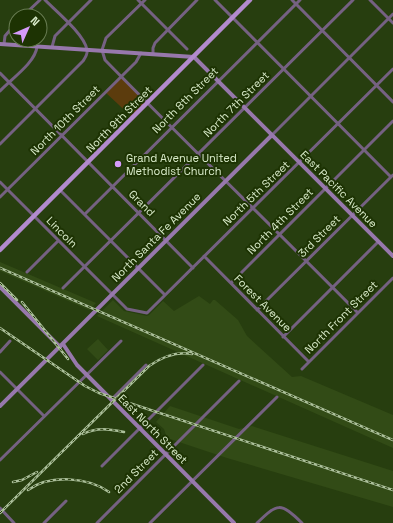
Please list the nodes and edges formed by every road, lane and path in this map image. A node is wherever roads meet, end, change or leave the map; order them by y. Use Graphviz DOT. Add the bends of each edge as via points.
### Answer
graph roads {
  1 [pos="40,0"];
  2 [pos="45,0"];
  3 [pos="91,0"];
  4 [pos="138,0"];
  5 [pos="145,0"];
  6 [pos="197,0"];
  7 [pos="215,0"];
  8 [pos="250,0"];
  9 [pos="292,0"];
  10 [pos="300,0"];
  11 [pos="353,0"];
  12 [pos="370,0"];
  13 [pos="141,4"];
  14 [pos="296,4"];
  15 [pos="32,8"];
  16 [pos="393,14"];
  17 [pos="233,18"];
  18 [pos="388,18"];
  19 [pos="68,23"];
  20 [pos="393,24"];
  21 [pos="167,30"];
  22 [pos="323,30"];
  23 [pos="8,32"];
  24 [pos="257,42"];
  25 [pos="2,44"];
  26 [pos="48,47"];
  27 [pos="52,47"];
  28 [pos="37,48"];
  29 [pos="87,50"];
  30 [pos="102,50"];
  31 [pos="187,50"];
  32 [pos="140,53"];
  33 [pos="153,54"];
  34 [pos="194,56"];
  35 [pos="349,57"];
  36 [pos="284,69"];
  37 [pos="393,69"];
  38 [pos="0,73"];
  39 [pos="121,76"];
  40 [pos="218,80"];
  41 [pos="9,82"];
  42 [pos="377,85"];
  43 [pos="0,91"];
  44 [pos="311,96"];
  45 [pos="393,102"];
  46 [pos="148,104"];
  47 [pos="245,108"];
  48 [pos="36,109"];
  49 [pos="393,122"];
  50 [pos="338,123"];
  51 [pos="171,128"];
  52 [pos="272,135"];
  53 [pos="62,136"];
  54 [pos="0,144"];
  55 [pos="364,150"];
  56 [pos="198,154"];
  57 [pos="88,162"];
  58 [pos="300,162"];
  59 [pos="392,176"];
  60 [pos="225,181"];
  61 [pos="0,182"];
  62 [pos="112,186"];
  63 [pos="326,189"];
  64 [pos="8,190"];
  65 [pos="60,190"];
  66 [pos="0,197"];
  67 [pos="253,208"];
  68 [pos="139,213"];
  69 [pos="84,214"];
  70 [pos="352,215"];
  71 [pos="34,216"];
  72 [pos="280,234"];
  73 [pos="166,240"];
  74 [pos="58,241"];
  75 [pos="111,241"];
  76 [pos="378,242"];
  77 [pos="0,250"];
  78 [pos="204,256"];
  79 [pos="393,256"];
  80 [pos="306,261"];
  81 [pos="84,267"];
  82 [pos="138,268"];
  83 [pos="193,268"];
  84 [pos="27,272"];
  85 [pos="393,278"];
  86 [pos="231,283"];
  87 [pos="0,287"];
  88 [pos="63,288"];
  89 [pos="333,288"];
  90 [pos="111,294"];
  91 [pos="165,295"];
  92 [pos="257,310"];
  93 [pos="147,313"];
  94 [pos="358,313"];
  95 [pos="283,337"];
  96 [pos="120,341"];
  97 [pos="10,342"];
  98 [pos="61,345"];
  99 [pos="0,352"];
  100 [pos="309,362"];
  101 [pos="146,365"];
  102 [pos="203,365"];
  103 [pos="302,369"];
  104 [pos="0,372"];
  105 [pos="86,375"];
  106 [pos="239,382"];
  107 [pos="17,388"];
  108 [pos="277,397"];
  109 [pos="111,400"];
  110 [pos="0,406"];
  111 [pos="44,416"];
  112 [pos="139,428"];
  113 [pos="166,455"];
  114 [pos="0,460"];
  115 [pos="102,466"];
  116 [pos="192,482"];
  117 [pos="66,501"];
  118 [pos="0,508"];
  119 [pos="14,523"];
  120 [pos="44,523"];
  121 [pos="97,523"];
  122 [pos="150,523"];
  123 [pos="234,523"];
  124 [pos="257,523"];
  125 [pos="302,523"];
  1 -- 15 [label="street"];
  2 -- 19 [label="street"];
  3 -- 19 [label="street"];
  4 -- 13 [label="street"];
  5 -- 13 [label="street"];
  6 -- 21 [label="street"];
  7 -- 17 [label="street"];
  8 -- 17 [label="main road, North 9th Street"];
  9 -- 14 [label="street"];
  10 -- 14 [label="street, North 8th Street"];
  11 -- 22 [label="street, North 7th Street"];
  12 -- 18 [label="street"];
  13 -- 21 [label="street"];
  13 -- 30 [label="street" via="106,38"];
  14 -- 22 [label="street"];
  14 -- 24 [label="street, North 8th Street"];
  16 -- 18 [label="street, North Santa Fe Avenue"];
  17 -- 24 [label="street"];
  17 -- 34 [label="main road, North 9th Street"];
  18 -- 20 [label="street"];
  18 -- 35 [label="street, North Santa Fe Avenue"];
  19 -- 27 [label="street" via="55,36"];
  19 -- 29 [label="street" via="84,40"];
  21 -- 31 [label="street"];
  21 -- 33 [label="street" via="155,42"];
  22 -- 35 [label="street"];
  22 -- 36 [label="street, North 7th Street"];
  23 -- 25 [label="street"];
  24 -- 36 [label="street"];
  24 -- 40 [label="street, North 8th Street"];
  26 -- 27 [label="main road"];
  27 -- 29 [label="main road"];
  28 -- 41 [label="street" via="33,59"];
  29 -- 30 [label="main road"];
  29 -- 48 [label="street" via="83,61"];
  30 -- 32 [label="main road"];
  30 -- 39 [label="street" via="105,60"];
  32 -- 33 [label="main road"];
  32 -- 39 [label="street, North 10th Street" via="136,62"];
  33 -- 34 [label="main road"];
  34 -- 40 [label="main road, East Pacific Avenue"];
  34 -- 46 [label="main road, North 9th Street"];
  35 -- 42 [label="street"];
  35 -- 44 [label="street, North Santa Fe Avenue"];
  36 -- 44 [label="street"];
  36 -- 47 [label="street, North 7th Street"];
  37 -- 42 [label="street, North 5th Street"];
  38 -- 41 [label="street"];
  39 -- 46 [label="street"];
  39 -- 53 [label="street, North 10th Street"];
  40 -- 47 [label="main road, East Pacific Avenue"];
  40 -- 51 [label="street, North 8th Street"];
  41 -- 43 [label="street"];
  41 -- 48 [label="street"];
  42 -- 45 [label="street"];
  42 -- 50 [label="street, North 5th Street"];
  44 -- 50 [label="street"];
  44 -- 52 [label="street, North Santa Fe Avenue"];
  46 -- 51 [label="street"];
  46 -- 57 [label="main road, North 9th Street"];
  47 -- 52 [label="main road, East Pacific Avenue"];
  47 -- 56 [label="street, North 7th Street"];
  48 -- 53 [label="street"];
  48 -- 54 [label="street"];
  49 -- 55 [label="street, North 4th Street"];
  50 -- 55 [label="street"];
  50 -- 58 [label="street, North 5th Street"];
  51 -- 56 [label="street"];
  51 -- 62 [label="street, North 8th Street"];
  52 -- 58 [label="main road, East Pacific Avenue"];
  52 -- 60 [label="main road, North Santa Fe Avenue"];
  53 -- 57 [label="street, Grand"];
  53 -- 64 [label="street, North 10th Street"];
  55 -- 59 [label="street"];
  55 -- 63 [label="street, North 4th Street"];
  56 -- 60 [label="street"];
  56 -- 68 [label="street, North 7th Street"];
  57 -- 62 [label="street, Grand"];
  57 -- 65 [label="main road, North 9th Street"];
  58 -- 63 [label="main road, East Pacific Avenue"];
  58 -- 67 [label="street, North 5th Street"];
  59 -- 70 [label="street, 3rd Street"];
  60 -- 67 [label="street"];
  60 -- 73 [label="main road, North Santa Fe Avenue"];
  61 -- 64 [label="street, Lincoln"];
  62 -- 68 [label="street, Grand"];
  62 -- 69 [label="street, North 8th Street"];
  63 -- 70 [label="main road, East Pacific Avenue"];
  63 -- 72 [label="street, North 4th Street"];
  64 -- 66 [label="street, North 10th Street"];
  64 -- 71 [label="street, Lincoln"];
  65 -- 69 [label="street"];
  65 -- 71 [label="main road, North 9th Street"];
  67 -- 72 [label="street"];
  67 -- 78 [label="street, North 5th Street"];
  68 -- 73 [label="street, Grand"];
  68 -- 75 [label="street, North 7th Street"];
  69 -- 75 [label="street"];
  70 -- 76 [label="main road, East Pacific Avenue"];
  70 -- 80 [label="street, 3rd Street"];
  71 -- 74 [label="street, Lincoln"];
  71 -- 77 [label="main road, North 9th Street"];
  72 -- 80 [label="street"];
  72 -- 86 [label="street, North 4th Street"];
  73 -- 82 [label="main road, North Santa Fe Avenue"];
  73 -- 83 [label="street, Grand"];
  74 -- 81 [label="street, Lincoln"];
  74 -- 84 [label="street"];
  75 -- 81 [label="street, North 7th Street"];
  75 -- 82 [label="street"];
  76 -- 79 [label="main road, East Pacific Avenue"];
  76 -- 89 [label="street"];
  78 -- 83 [label="street, North 5th Street"];
  78 -- 86 [label="street, Forest Avenue"];
  80 -- 89 [label="street"];
  80 -- 92 [label="street, 3rd Street"];
  81 -- 88 [label="street, North 7th Street"];
  81 -- 90 [label="street, Lincoln"];
  82 -- 90 [label="main road, North Santa Fe Avenue"];
  82 -- 91 [label="street"];
  83 -- 91 [label="street, North 5th Street"];
  85 -- 94 [label="street, North Front Street"];
  86 -- 92 [label="street, Forest Avenue"];
  87 -- 98 [label="main road, East North Street"];
  89 -- 94 [label="street"];
  89 -- 95 [label="street"];
  90 -- 93 [label="street, Lincoln" via="127,309"];
  90 -- 98 [label="main road, North Santa Fe Avenue"];
  91 -- 93 [label="street, North 5th Street"];
  92 -- 95 [label="street, Forest Avenue"];
  94 -- 100 [label="street, North Front Street"];
  95 -- 100 [label="street, Forest Avenue"];
  96 -- 105 [label="street"];
  97 -- 99 [label="street"];
  98 -- 105 [label="main road, East North Street"];
  98 -- 107 [label="main road, North Santa Fe Avenue"];
  100 -- 103 [label="street, North Front Street"];
  101 -- 109 [label="street"];
  102 -- 112 [label="street"];
  104 -- 107 [label="street"];
  105 -- 109 [label="main road, East North Street"];
  105 -- 111 [label="street"];
  106 -- 113 [label="street, 2nd Street"];
  107 -- 110 [label="main road, North Santa Fe Avenue"];
  107 -- 111 [label="street"];
  108 -- 116 [label="street"];
  109 -- 112 [label="main road, East North Street"];
  111 -- 114 [label="street"];
  112 -- 113 [label="main road, East North Street"];
  112 -- 115 [label="street"];
  113 -- 116 [label="main road, East North Street"];
  113 -- 121 [label="street, 2nd Street"];
  116 -- 122 [label="street"];
  116 -- 123 [label="main road, East North Street"];
  117 -- 120 [label="street"];
  118 -- 119 [label="street"];
  124 -- 125 [label="street" via="271,510 280,507 289,510"];
}
